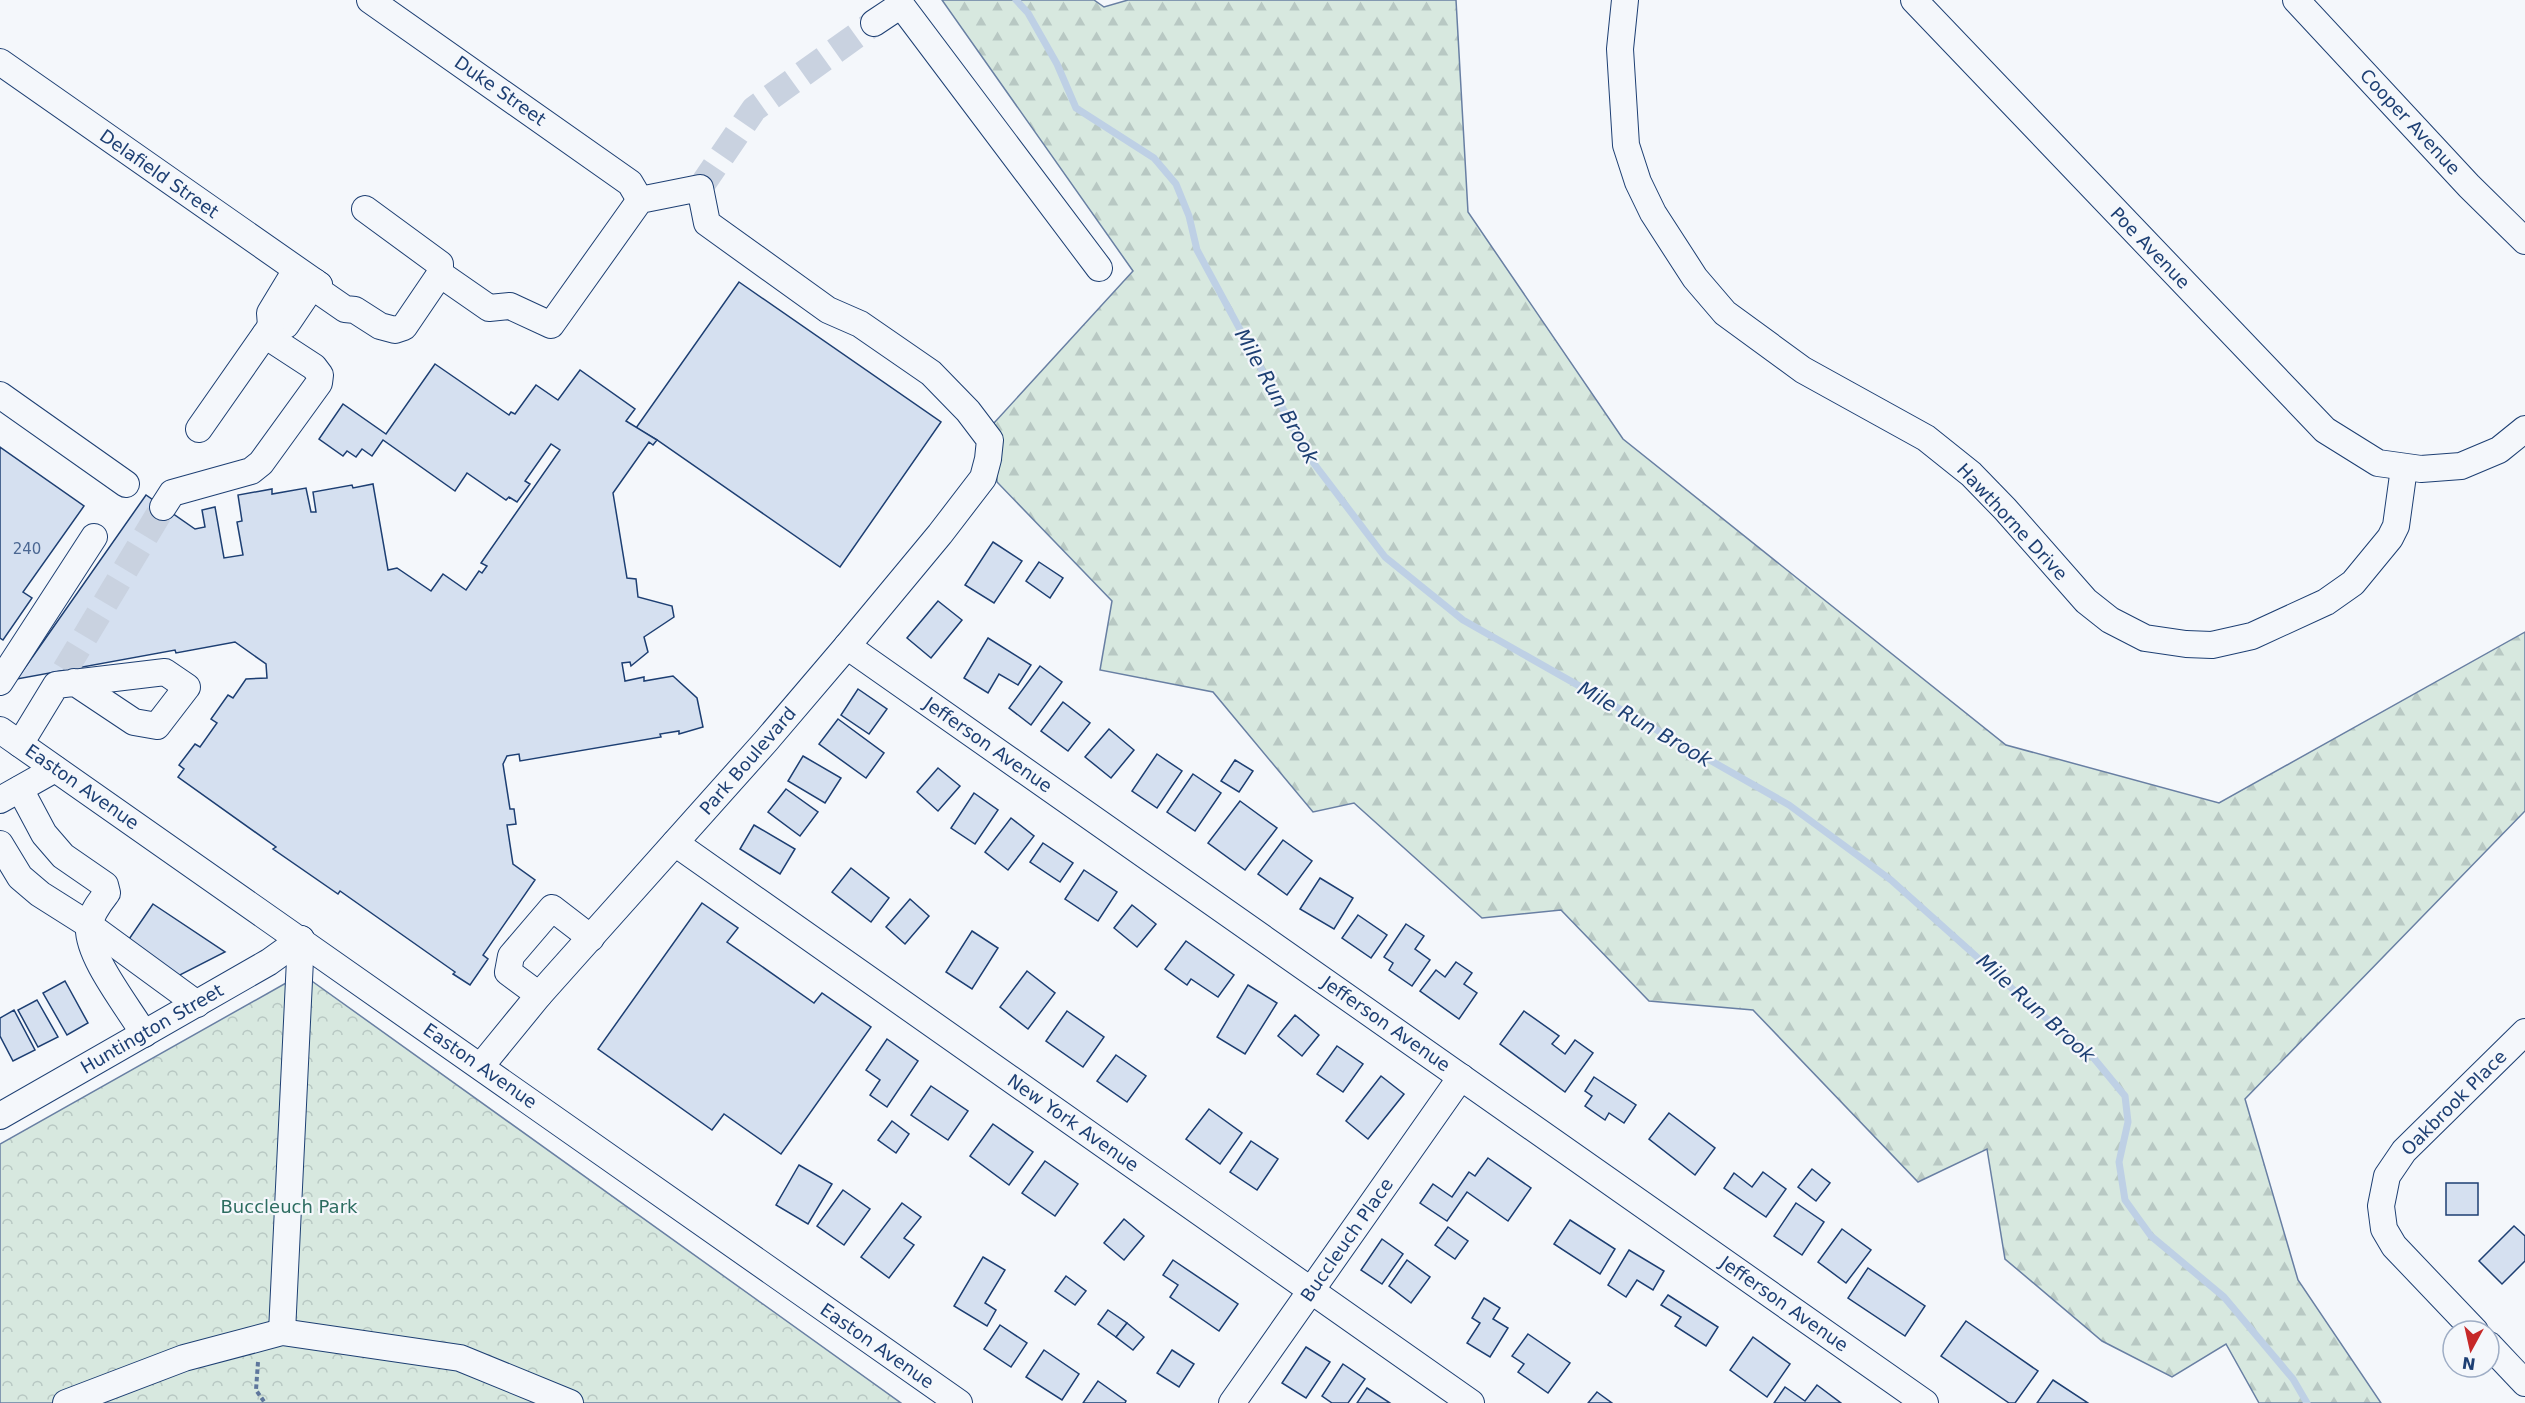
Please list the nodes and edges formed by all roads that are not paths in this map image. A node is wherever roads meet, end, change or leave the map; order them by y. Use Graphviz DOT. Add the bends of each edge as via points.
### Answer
graph roads {
  1 [pos="370,0"];
  2 [pos="1625,0"];
  3 [pos="1914,0"];
  4 [pos="2296,0"];
  5 [pos="874,23"];
  6 [pos="0,62"];
  7 [pos="635,192"];
  8 [pos="365,209"];
  9 [pos="2525,241"];
  10 [pos="1099,268"];
  11 [pos="440,274"];
  12 [pos="310,279"];
  13 [pos="268,330"];
  14 [pos="0,395"];
  15 [pos="199,429"];
  16 [pos="2525,429"];
  17 [pos="2404,468"];
  18 [pos="126,484"];
  19 [pos="167,500"];
  20 [pos="94,537"];
  21 [pos="847,646"];
  22 [pos="65,679"];
  23 [pos="0,682"];
  24 [pos="10,737"];
  25 [pos="55,769"];
  26 [pos="10,794"];
  27 [pos="675,843"];
  28 [pos="0,844"];
  29 [pos="89,925"];
  30 [pos="591,938"];
  31 [pos="300,939"];
  32 [pos="539,995"];
  33 [pos="197,1004"];
  34 [pos="2525,1032"];
  35 [pos="144,1034"];
  36 [pos="481,1066"];
  37 [pos="1461,1077"];
  38 [pos="0,1116"];
  39 [pos="1311,1290"];
  40 [pos="2464,1319"];
  41 [pos="282,1332"];
  42 [pos="2501,1358"];
  43 [pos="2525,1383"];
  44 [pos="66,1403"];
  45 [pos="570,1403"];
  46 [pos="959,1403"];
  47 [pos="1232,1403"];
  48 [pos="1471,1403"];
  49 [pos="1925,1403"];
  1 -- 7 [label="street, Duke Street"];
  2 -- 17 [label="street, Hawthorne Drive" via="1620,49 1626,145 1653,213 1695,278 1725,313 1803,370 1926,438 1971,474 2086,601 2110,620 2145,638 2212,645 2252,636 2326,602 2353,583 2390,538 2396,526"];
  3 -- 17 [label="street, Poe Avenue" via="2325,430 2379,463"];
  4 -- 9 [label="street, Cooper Avenue"];
  5 -- 10 [label="street" via="901,5"];
  6 -- 12 [label="street, Delafield Street"];
  7 -- 11 [label="street" via="551,324 510,306 489,308"];
  7 -- 21 [label="street, Park Boulevard" via="700,188 707,223 828,310 860,324 930,373 990,440 983,478"];
  8 -- 11 [label="street" via="440,264"];
  11 -- 12 [label="street, Delafield Street" via="404,327 395,330 380,327 355,310 353,297 329,282"];
  12 -- 13 [label="street" via="270,313"];
  13 -- 15 [label="street"];
  13 -- 19 [label="street" via="314,367 320,375 319,383 261,464"];
  14 -- 18 [label="street"];
  16 -- 17 [label="street" via="2499,450 2461,466"];
  20 -- 23 [label="street"];
  21 -- 27 [label="street, Park Boulevard"];
  21 -- 37 [label="street, Jefferson Avenue"];
  22 -- 22 [label="street" via="165,672 187,687 157,726 135,722"];
  22 -- 24 [label="street"];
  24 -- 25 [label="street, Easton Avenue"];
  25 -- 26 [label="street"];
  25 -- 31 [label="street, Easton Avenue"];
  26 -- 29 [label="street" via="63,856 105,885 107,892"];
  27 -- 30 [label="street, Park Boulevard"];
  27 -- 39 [label="street, New York Avenue"];
  28 -- 29 [label="street" via="20,877"];
  29 -- 33 [label="street"];
  29 -- 35 [label="street" via="91,946"];
  30 -- 32 [label="street, Park Boulevard"];
  30 -- 32 [label="street" via="552,908 511,956 508,972"];
  31 -- 33 [label="street, Huntington Street"];
  31 -- 36 [label="street, Easton Avenue"];
  31 -- 41 [label="street"];
  32 -- 36 [label="street, Park Boulevard"];
  33 -- 35 [label="street, Huntington Street"];
  34 -- 40 [label="street, Oakbrook Place" via="2404,1151 2387,1176 2381,1206 2384,1229 2394,1246"];
  35 -- 38 [label="street, Huntington Street"];
  36 -- 46 [label="street, Easton Avenue"];
  37 -- 39 [label="street, Buccleuch Place"];
  37 -- 49 [label="street, Jefferson Avenue"];
  39 -- 47 [label="street, Buccleuch Place"];
  39 -- 48 [label="street, New York Avenue"];
  41 -- 44 [label="street" via="184,1358"];
  41 -- 45 [label="street" via="460,1358"];
  42 -- 43 [label="street"];
}
